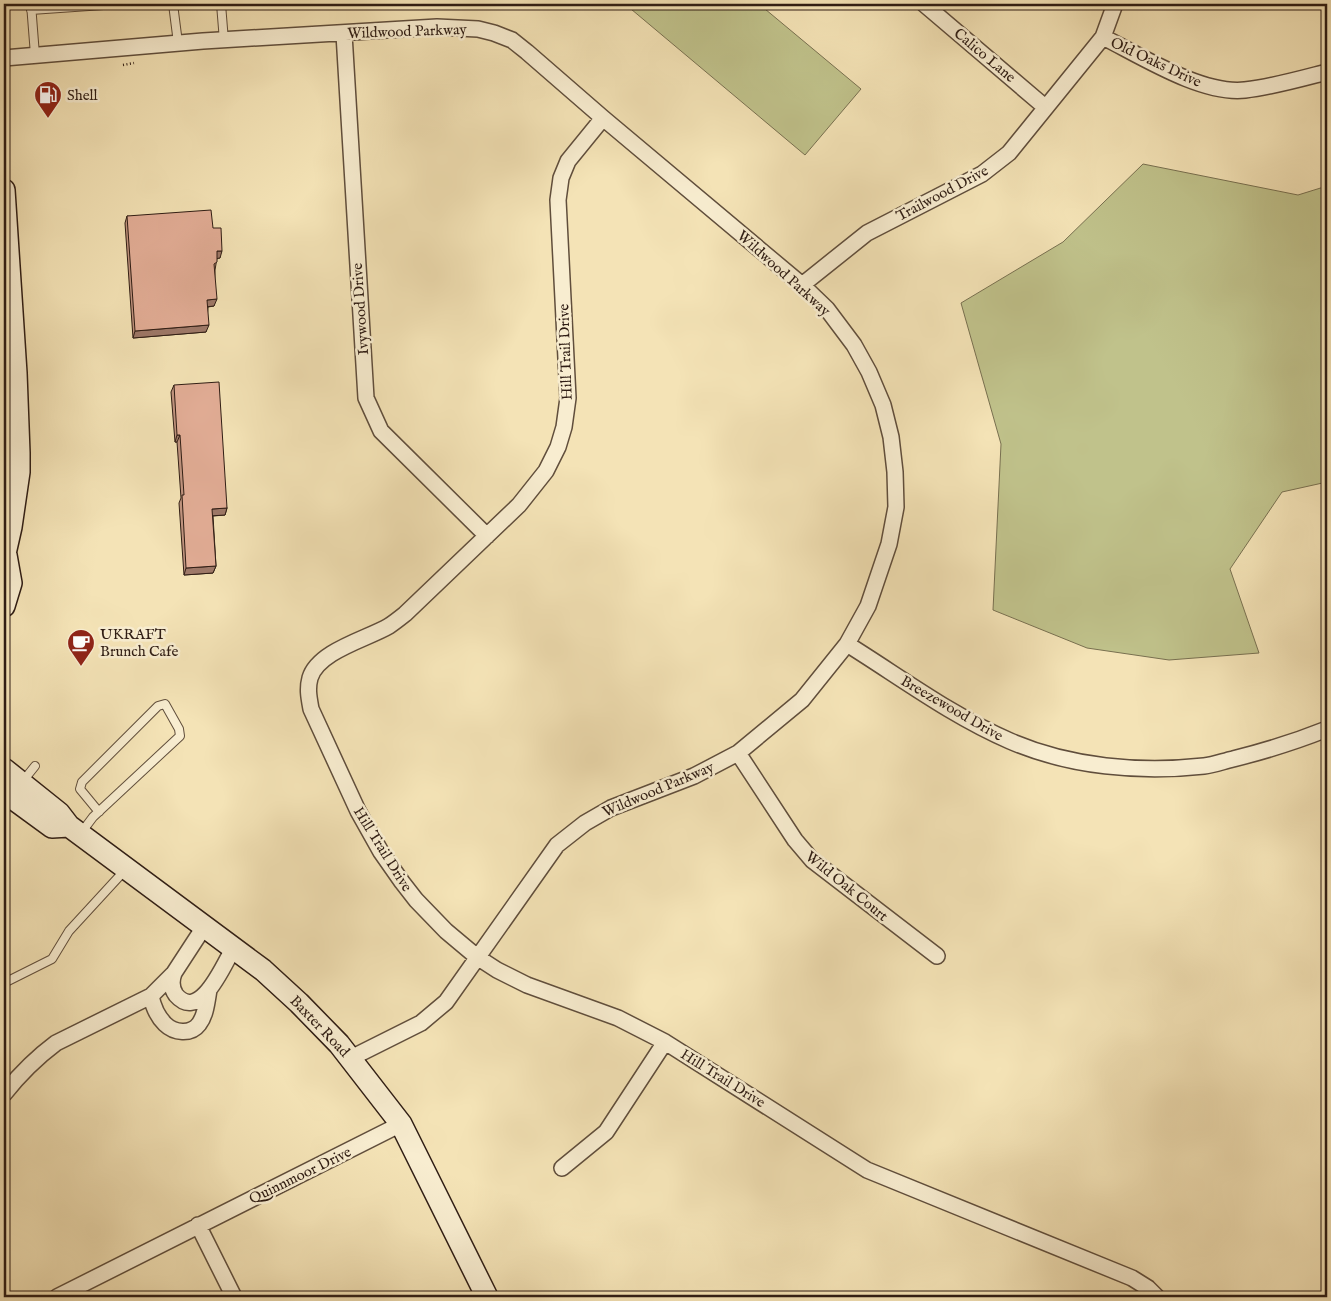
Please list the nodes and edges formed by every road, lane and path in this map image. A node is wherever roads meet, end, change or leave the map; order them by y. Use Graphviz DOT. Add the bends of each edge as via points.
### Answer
graph roads {
  1 [pos="118,4"];
  2 [pos="173,4"];
  3 [pos="221,4"];
  4 [pos="924,4"];
  5 [pos="1116,4"];
  6 [pos="31,7"];
  7 [pos="344,34"];
  8 [pos="1103,37"];
  9 [pos="224,41"];
  10 [pos="178,44"];
  11 [pos="35,55"];
  12 [pos="4,58"];
  13 [pos="134,63"];
  14 [pos="123,65"];
  15 [pos="1327,72"];
  16 [pos="1045,107"];
  17 [pos="603,118"];
  18 [pos="4,190"];
  19 [pos="802,285"];
  20 [pos="487,536"];
  21 [pos="5,556"];
  22 [pos="4,606"];
  23 [pos="847,644"];
  24 [pos="1327,729"];
  25 [pos="738,753"];
  26 [pos="35,766"];
  27 [pos="4,769"];
  28 [pos="13,787"];
  29 [pos="99,812"];
  30 [pos="74,830"];
  31 [pos="126,869"];
  32 [pos="204,927"];
  33 [pos="232,949"];
  34 [pos="937,956"];
  35 [pos="477,957"];
  36 [pos="174,973"];
  37 [pos="4,983"];
  38 [pos="209,990"];
  39 [pos="151,996"];
  40 [pos="665,1042"];
  41 [pos="352,1058"];
  42 [pos="4,1094"];
  43 [pos="401,1124"];
  44 [pos="562,1168"];
  45 [pos="198,1225"];
  46 [pos="57,1297"];
  47 [pos="234,1297"];
  48 [pos="487,1297"];
  49 [pos="1157,1297"];
  1 -- 6 [label="lane"];
  2 -- 10 [label="lane"];
  3 -- 9 [label="lane"];
  4 -- 16 [label="street, Calico Lane"];
  5 -- 8 [label="street, Trailwood Drive"];
  6 -- 11 [label="lane"];
  7 -- 9 [label="street, Wildwood Parkway"];
  7 -- 17 [label="street, Wildwood Parkway" via="437,27 494,32 512,40"];
  7 -- 20 [label="street, Ivywood Drive" via="366,398 381,430"];
  8 -- 15 [label="street, Old Oaks Drive" via="1186,78 1221,89 1244,90"];
  8 -- 16 [label="street, Trailwood Drive"];
  9 -- 10 [label="street, Wildwood Parkway"];
  10 -- 11 [label="street, Wildwood Parkway"];
  11 -- 12 [label="street, Wildwood Parkway"];
  13 -- 14 [label="path"];
  16 -- 19 [label="street, Trailwood Drive" via="1009,153 982,174 867,233"];
  17 -- 19 [label="street, Wildwood Parkway"];
  17 -- 20 [label="street, Hill Trail Drive" via="568,161 561,178 558,200 568,398 564,427 546,471 519,505"];
  18 -- 21 [label="main road" via="19,422 19,472"];
  19 -- 23 [label="street, Wildwood Parkway" via="827,309 854,344 869,372 883,405 896,472 896,507 889,544 868,606"];
  20 -- 35 [label="street, Hill Trail Drive" via="405,614 319,664 310,677 308,693 311,709 358,811 381,852 416,900"];
  21 -- 22 [label="main road" via="11,583"];
  23 -- 24 [label="street, Breezewood Drive" via="967,720 1011,741 1058,757 1103,766 1158,769 1205,766 1258,753"];
  23 -- 25 [label="street, Wildwood Parkway" via="802,700"];
  25 -- 34 [label="street, Wild Oak Court" via="795,840 812,860"];
  25 -- 35 [label="street, Wildwood Parkway" via="694,776 611,808 584,823 557,845"];
  26 -- 28 [label="lane"];
  27 -- 28 [label="main road, Baxter Road"];
  28 -- 30 [label="main road, Baxter Road" via="59,813"];
  29 -- 29 [label="lane" via="180,736 164,704 158,706 82,782 82,793"];
  29 -- 30 [label="lane"];
  30 -- 31 [label="main road, Baxter Road"];
  31 -- 32 [label="main road, Baxter Road"];
  31 -- 37 [label="lane" via="69,931 52,958"];
  32 -- 33 [label="main road, Baxter Road"];
  32 -- 36 [label="street"];
  33 -- 38 [label="street"];
  33 -- 41 [label="main road, Baxter Road" via="263,970"];
  35 -- 40 [label="street, Hill Trail Drive" via="527,985 618,1018"];
  35 -- 41 [label="street, Wildwood Parkway" via="446,1002 421,1024"];
  36 -- 38 [label="street" via="172,986 182,1000 195,1002"];
  36 -- 39 [label="street"];
  38 -- 39 [label="street" via="200,1023 182,1032 165,1024"];
  39 -- 42 [label="street" via="56,1043"];
  40 -- 44 [label="street" via="606,1132"];
  40 -- 49 [label="street, Hill Trail Drive" via="868,1170 1132,1278"];
  41 -- 43 [label="main road, Baxter Road"];
  43 -- 45 [label="street, Quinnmoor Drive"];
  43 -- 48 [label="main road, Baxter Road"];
  45 -- 46 [label="street, Quinnmoor Drive"];
  45 -- 47 [label="street"];
}
